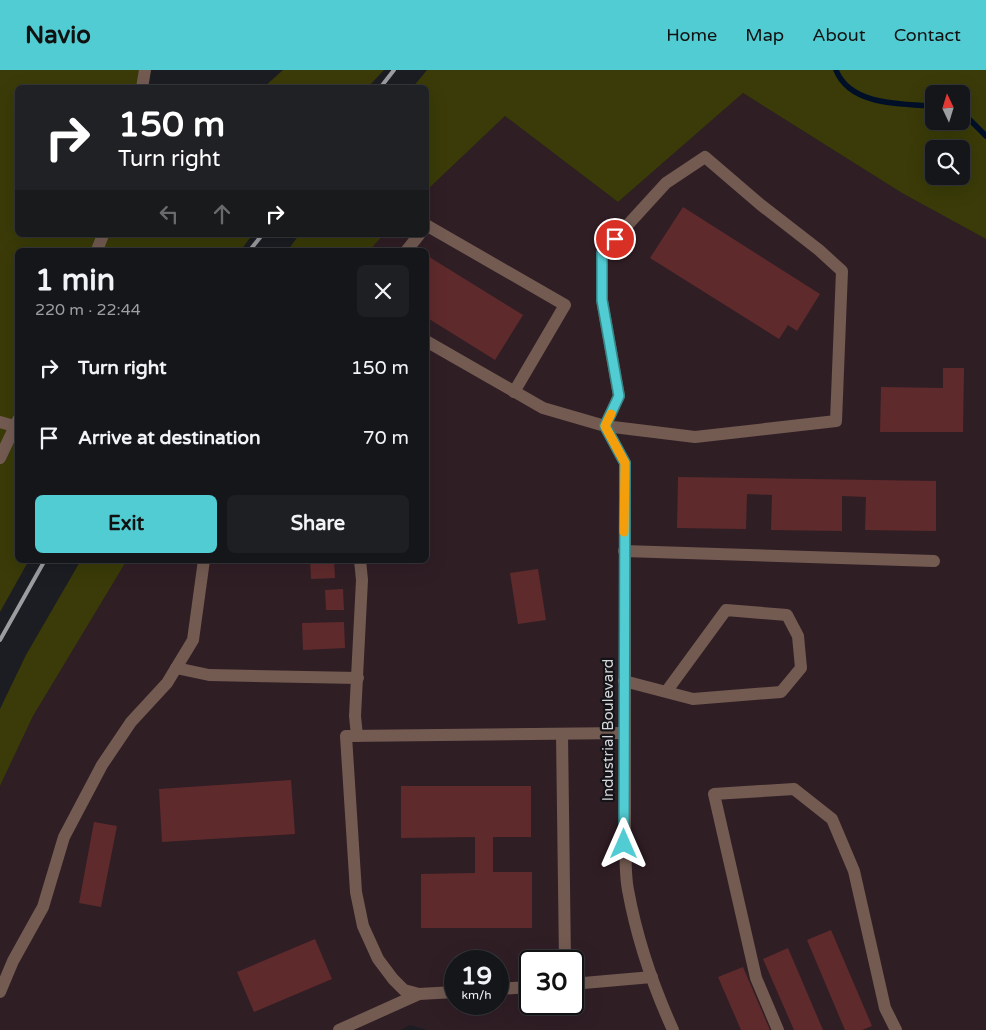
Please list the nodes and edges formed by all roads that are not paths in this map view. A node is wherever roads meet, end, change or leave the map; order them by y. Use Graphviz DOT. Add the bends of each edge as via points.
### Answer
graph roads {
  1 [pos="145,70"];
  2 [pos="142,85"];
  3 [pos="429,227"];
  4 [pos="417,237"];
  5 [pos="408,248"];
  6 [pos="429,344"];
  7 [pos="514,392"];
  8 [pos="0,422"];
  9 [pos="15,423"];
  10 [pos="15,425"];
  11 [pos="605,426"];
  12 [pos="0,458"];
  13 [pos="624,551"];
  14 [pos="934,561"];
  15 [pos="204,563"];
  16 [pos="360,563"];
  17 [pos="176,668"];
  18 [pos="358,678"];
  19 [pos="624,681"];
  20 [pos="666,692"];
  21 [pos="624,733"];
  22 [pos="562,734"];
  23 [pos="357,736"];
  24 [pos="565,950"];
  25 [pos="652,977"];
  26 [pos="584,983"];
  27 [pos="0,992"];
  28 [pos="444,993"];
  29 [pos="420,994"];
  30 [pos="339,1030"];
  31 [pos="673,1030"];
  32 [pos="778,1030"];
  33 [pos="896,1030"];
  1 -- 2 [label="street"];
  3 -- 7 [label="street" via="565,305"];
  4 -- 5 [label="street"];
  6 -- 7 [label="street"];
  7 -- 11 [label="street" via="543,408"];
  8 -- 9 [label="street"];
  10 -- 12 [label="street"];
  11 -- 11 [label="street" via="695,437 836,421 842,271 704,157 666,183 602,253 602,300 619,396"];
  11 -- 13 [label="street, Industrial Boulevard" via="625,463"];
  13 -- 14 [label="street"];
  13 -- 19 [label="street, Industrial Boulevard"];
  15 -- 17 [label="street" via="193,640"];
  16 -- 18 [label="street"];
  17 -- 18 [label="street" via="209,675"];
  17 -- 27 [label="street" via="167,683 130,722 102,765 64,837 43,907"];
  18 -- 23 [label="street"];
  19 -- 20 [label="street"];
  19 -- 21 [label="street, Industrial Boulevard"];
  20 -- 20 [label="street" via="693,699 781,692 801,668 798,636 787,614 726,610"];
  21 -- 22 [label="street"];
  21 -- 25 [label="street, Industrial Boulevard" via="624,844 628,889"];
  22 -- 23 [label="street"];
  22 -- 24 [label="street"];
  23 -- 29 [label="street" via="346,736 356,892 363,926 378,959 393,979 404,990"];
  25 -- 26 [label="street"];
  25 -- 31 [label="street, Industrial Boulevard"];
  28 -- 29 [label="street"];
  29 -- 30 [label="street"];
  32 -- 33 [label="street" via="756,978 714,794 794,789 832,819 854,871 885,1008"];
}
